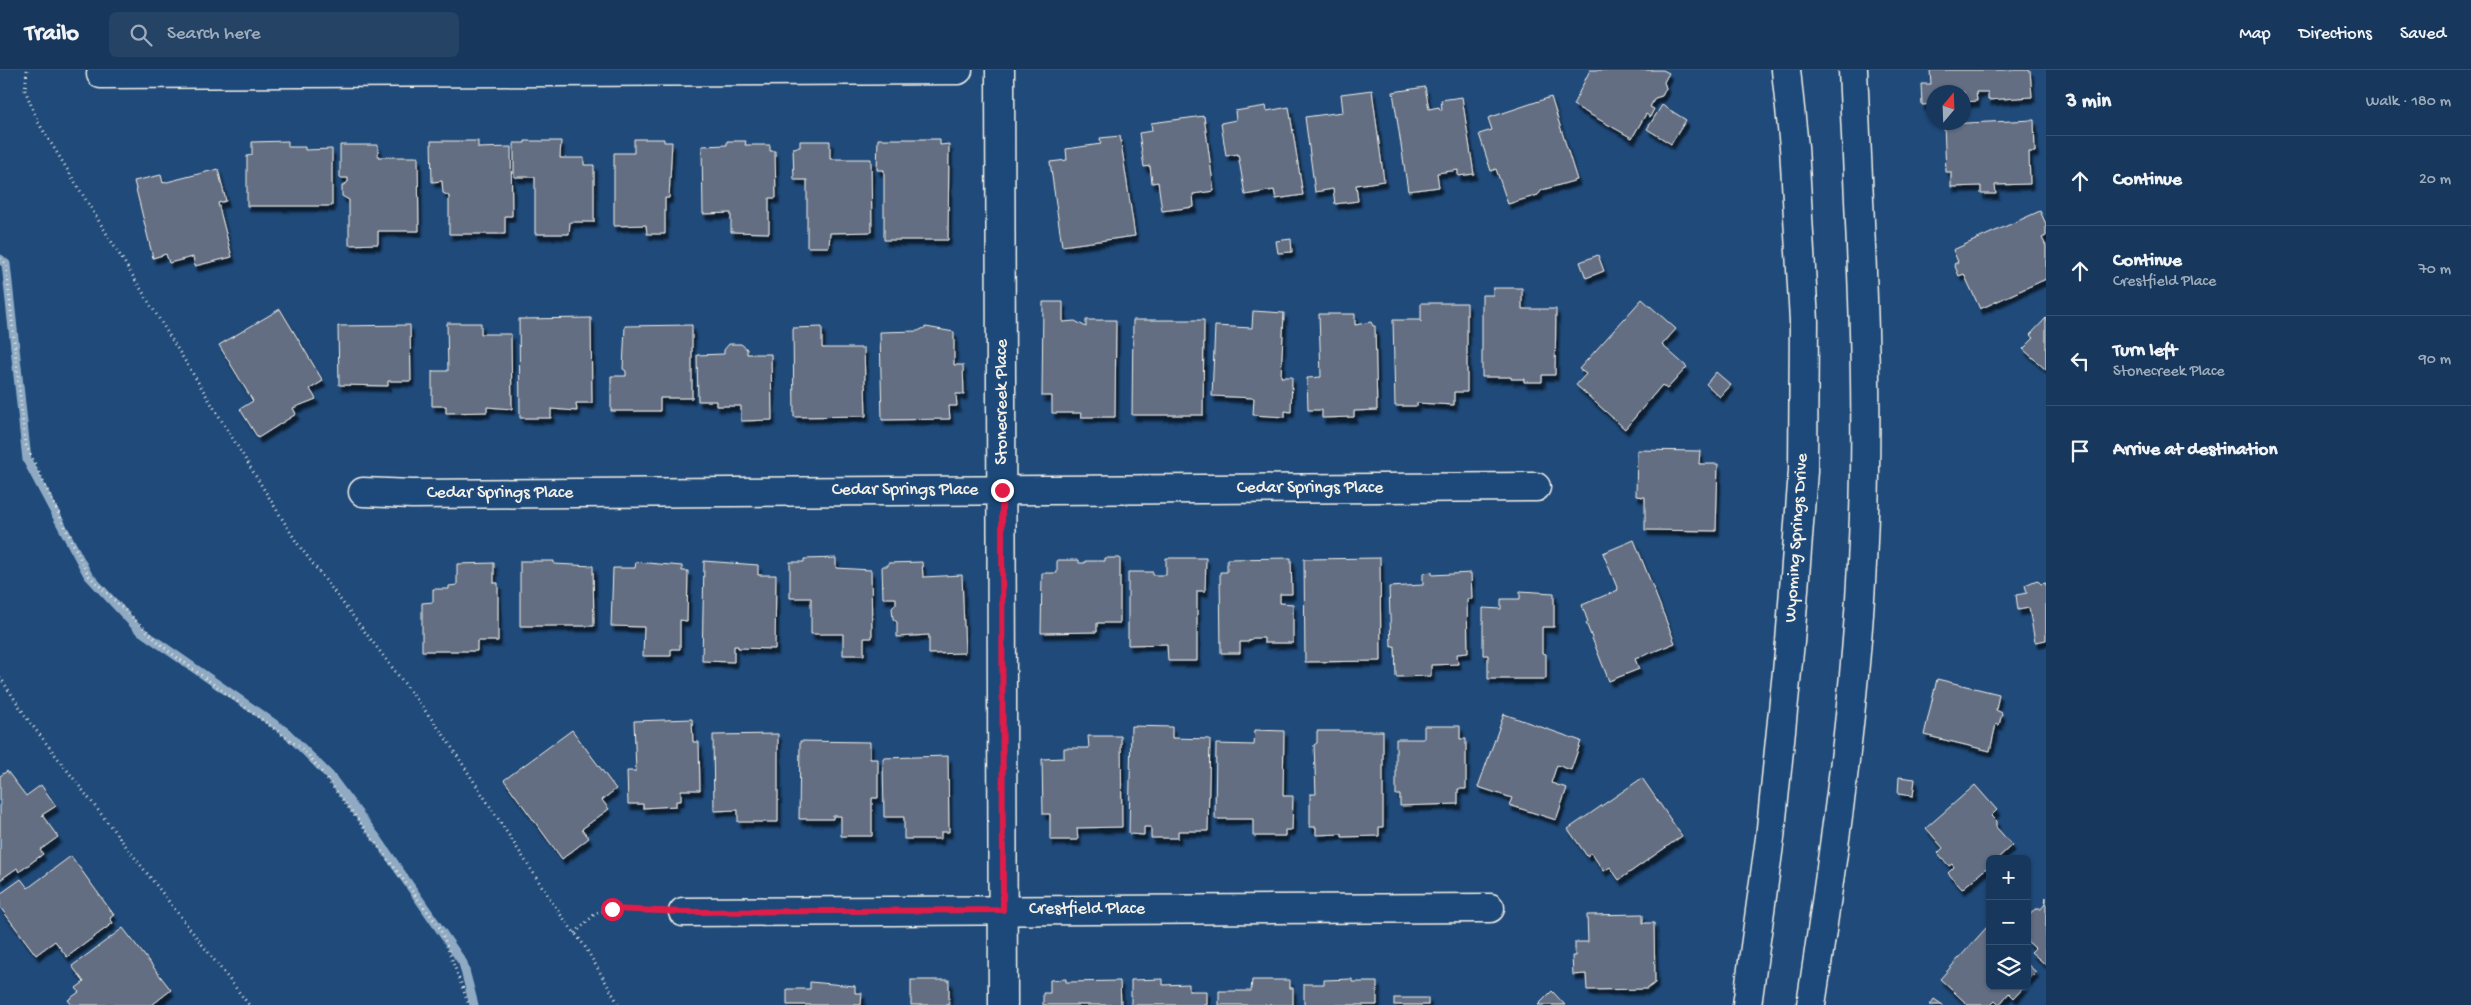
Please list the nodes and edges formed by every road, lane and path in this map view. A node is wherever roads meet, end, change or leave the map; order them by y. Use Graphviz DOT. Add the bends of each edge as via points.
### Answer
graph roads {
  1 [pos="27,70"];
  2 [pos="958,70"];
  3 [pos="1000,70"];
  4 [pos="1786,70"];
  5 [pos="1852,70"];
  6 [pos="100,74"];
  7 [pos="0,259"];
  8 [pos="1536,488"];
  9 [pos="1002,490"];
  10 [pos="363,492"];
  11 [pos="0,677"];
  12 [pos="1490,908"];
  13 [pos="1003,910"];
  14 [pos="683,912"];
  15 [pos="576,933"];
  16 [pos="249,1005"];
  17 [pos="469,1005"];
  18 [pos="619,1005"];
  19 [pos="1003,1005"];
  20 [pos="1748,1005"];
  21 [pos="1811,1005"];
  1 -- 15 [label="path" via="25,90 38,122 270,502 297,543 443,734 560,914"];
  2 -- 6 [label="street"];
  3 -- 9 [label="street, Stonecreek Place"];
  4 -- 20 [label="street, Wyoming Springs Drive" via="1804,321 1803,471 1770,838"];
  5 -- 21 [label="street" via="1866,437 1864,542 1856,657 1837,831"];
  7 -- 17 [label="path" via="6,264 25,443 88,575 167,650 307,753 440,928"];
  8 -- 9 [label="street, Cedar Springs Place"];
  9 -- 10 [label="street, Cedar Springs Place"];
  9 -- 13 [label="street, Stonecreek Place"];
  11 -- 16 [label="path" via="29,721"];
  12 -- 13 [label="street, Crestfield Place"];
  13 -- 14 [label="street, Crestfield Place"];
  13 -- 19 [label="street, Stonecreek Place"];
  14 -- 15 [label="path" via="612,909 596,913"];
  15 -- 18 [label="path"];
}
